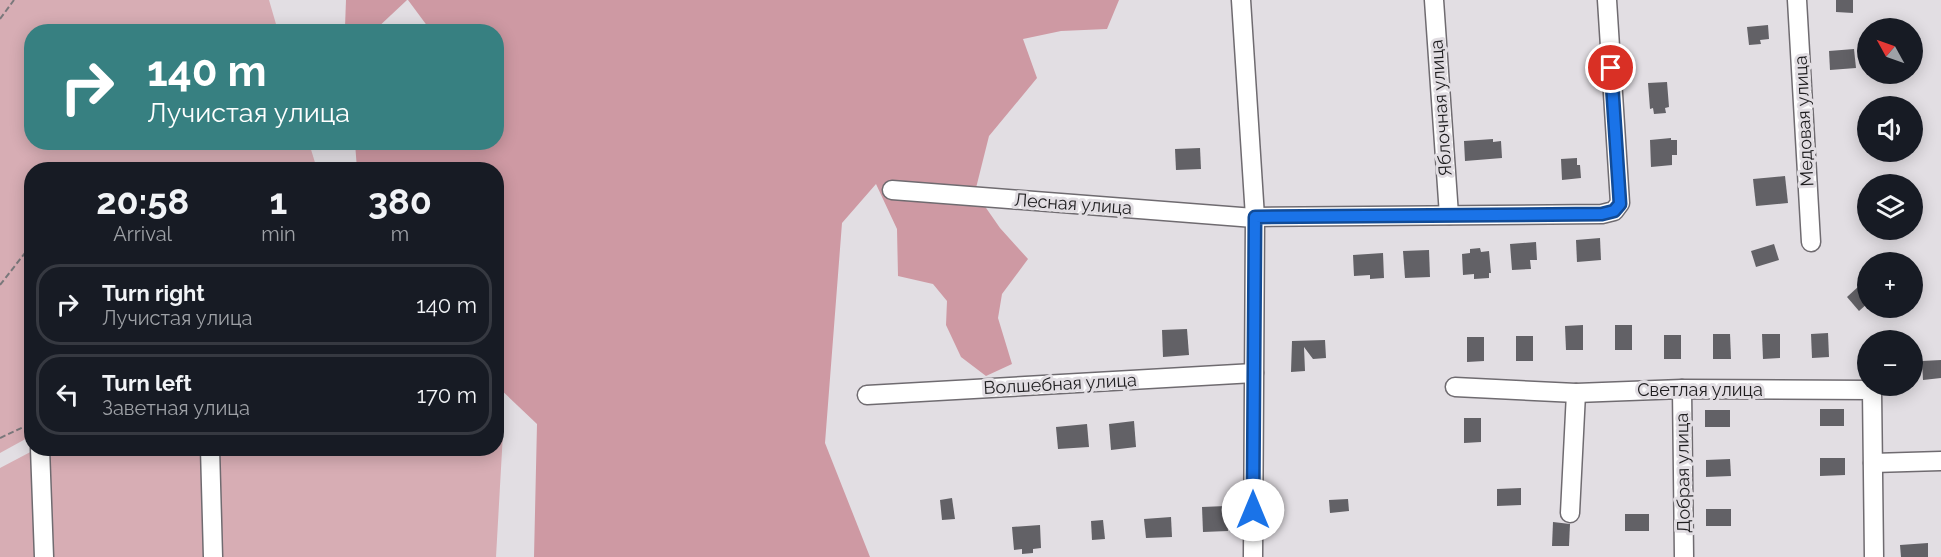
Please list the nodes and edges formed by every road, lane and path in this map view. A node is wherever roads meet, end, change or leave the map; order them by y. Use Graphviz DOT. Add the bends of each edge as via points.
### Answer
graph roads {
  1 [pos="14,0"];
  2 [pos="1241,0"];
  3 [pos="1434,0"];
  4 [pos="1606,0"];
  5 [pos="1797,0"];
  6 [pos="0,19"];
  7 [pos="892,190"];
  8 [pos="1449,215"];
  9 [pos="1254,217"];
  10 [pos="1811,242"];
  11 [pos="24,254"];
  12 [pos="0,285"];
  13 [pos="1254,373"];
  14 [pos="1455,387"];
  15 [pos="1682,389"];
  16 [pos="1576,393"];
  17 [pos="867,395"];
  18 [pos="24,427"];
  19 [pos="0,438"];
  20 [pos="40,456"];
  21 [pos="210,456"];
  22 [pos="1941,461"];
  23 [pos="1873,463"];
  24 [pos="1570,513"];
  25 [pos="44,557"];
  26 [pos="213,557"];
  27 [pos="1248,557"];
  28 [pos="1684,557"];
  29 [pos="1874,557"];
  1 -- 6 [label="path"];
  2 -- 9 [label="street"];
  3 -- 8 [label="street, Яблочная улица"];
  4 -- 8 [label="street, Лесная улица" via="1620,204 1614,211 1602,214"];
  5 -- 10 [label="street, Медовая улица"];
  7 -- 9 [label="street, Лесная улица"];
  8 -- 9 [label="street, Лесная улица"];
  9 -- 13 [label="street"];
  11 -- 12 [label="path"];
  13 -- 17 [label="street, Волшебная улица"];
  13 -- 27 [label="street"];
  14 -- 16 [label="street, Светлая улица"];
  15 -- 16 [label="street, Светлая улица"];
  15 -- 23 [label="street, Светлая улица" via="1872,390"];
  15 -- 28 [label="street, Добрая улица"];
  16 -- 24 [label="street"];
  18 -- 19 [label="path"];
  20 -- 25 [label="street"];
  21 -- 26 [label="street"];
  22 -- 23 [label="street"];
  23 -- 29 [label="street"];
}
